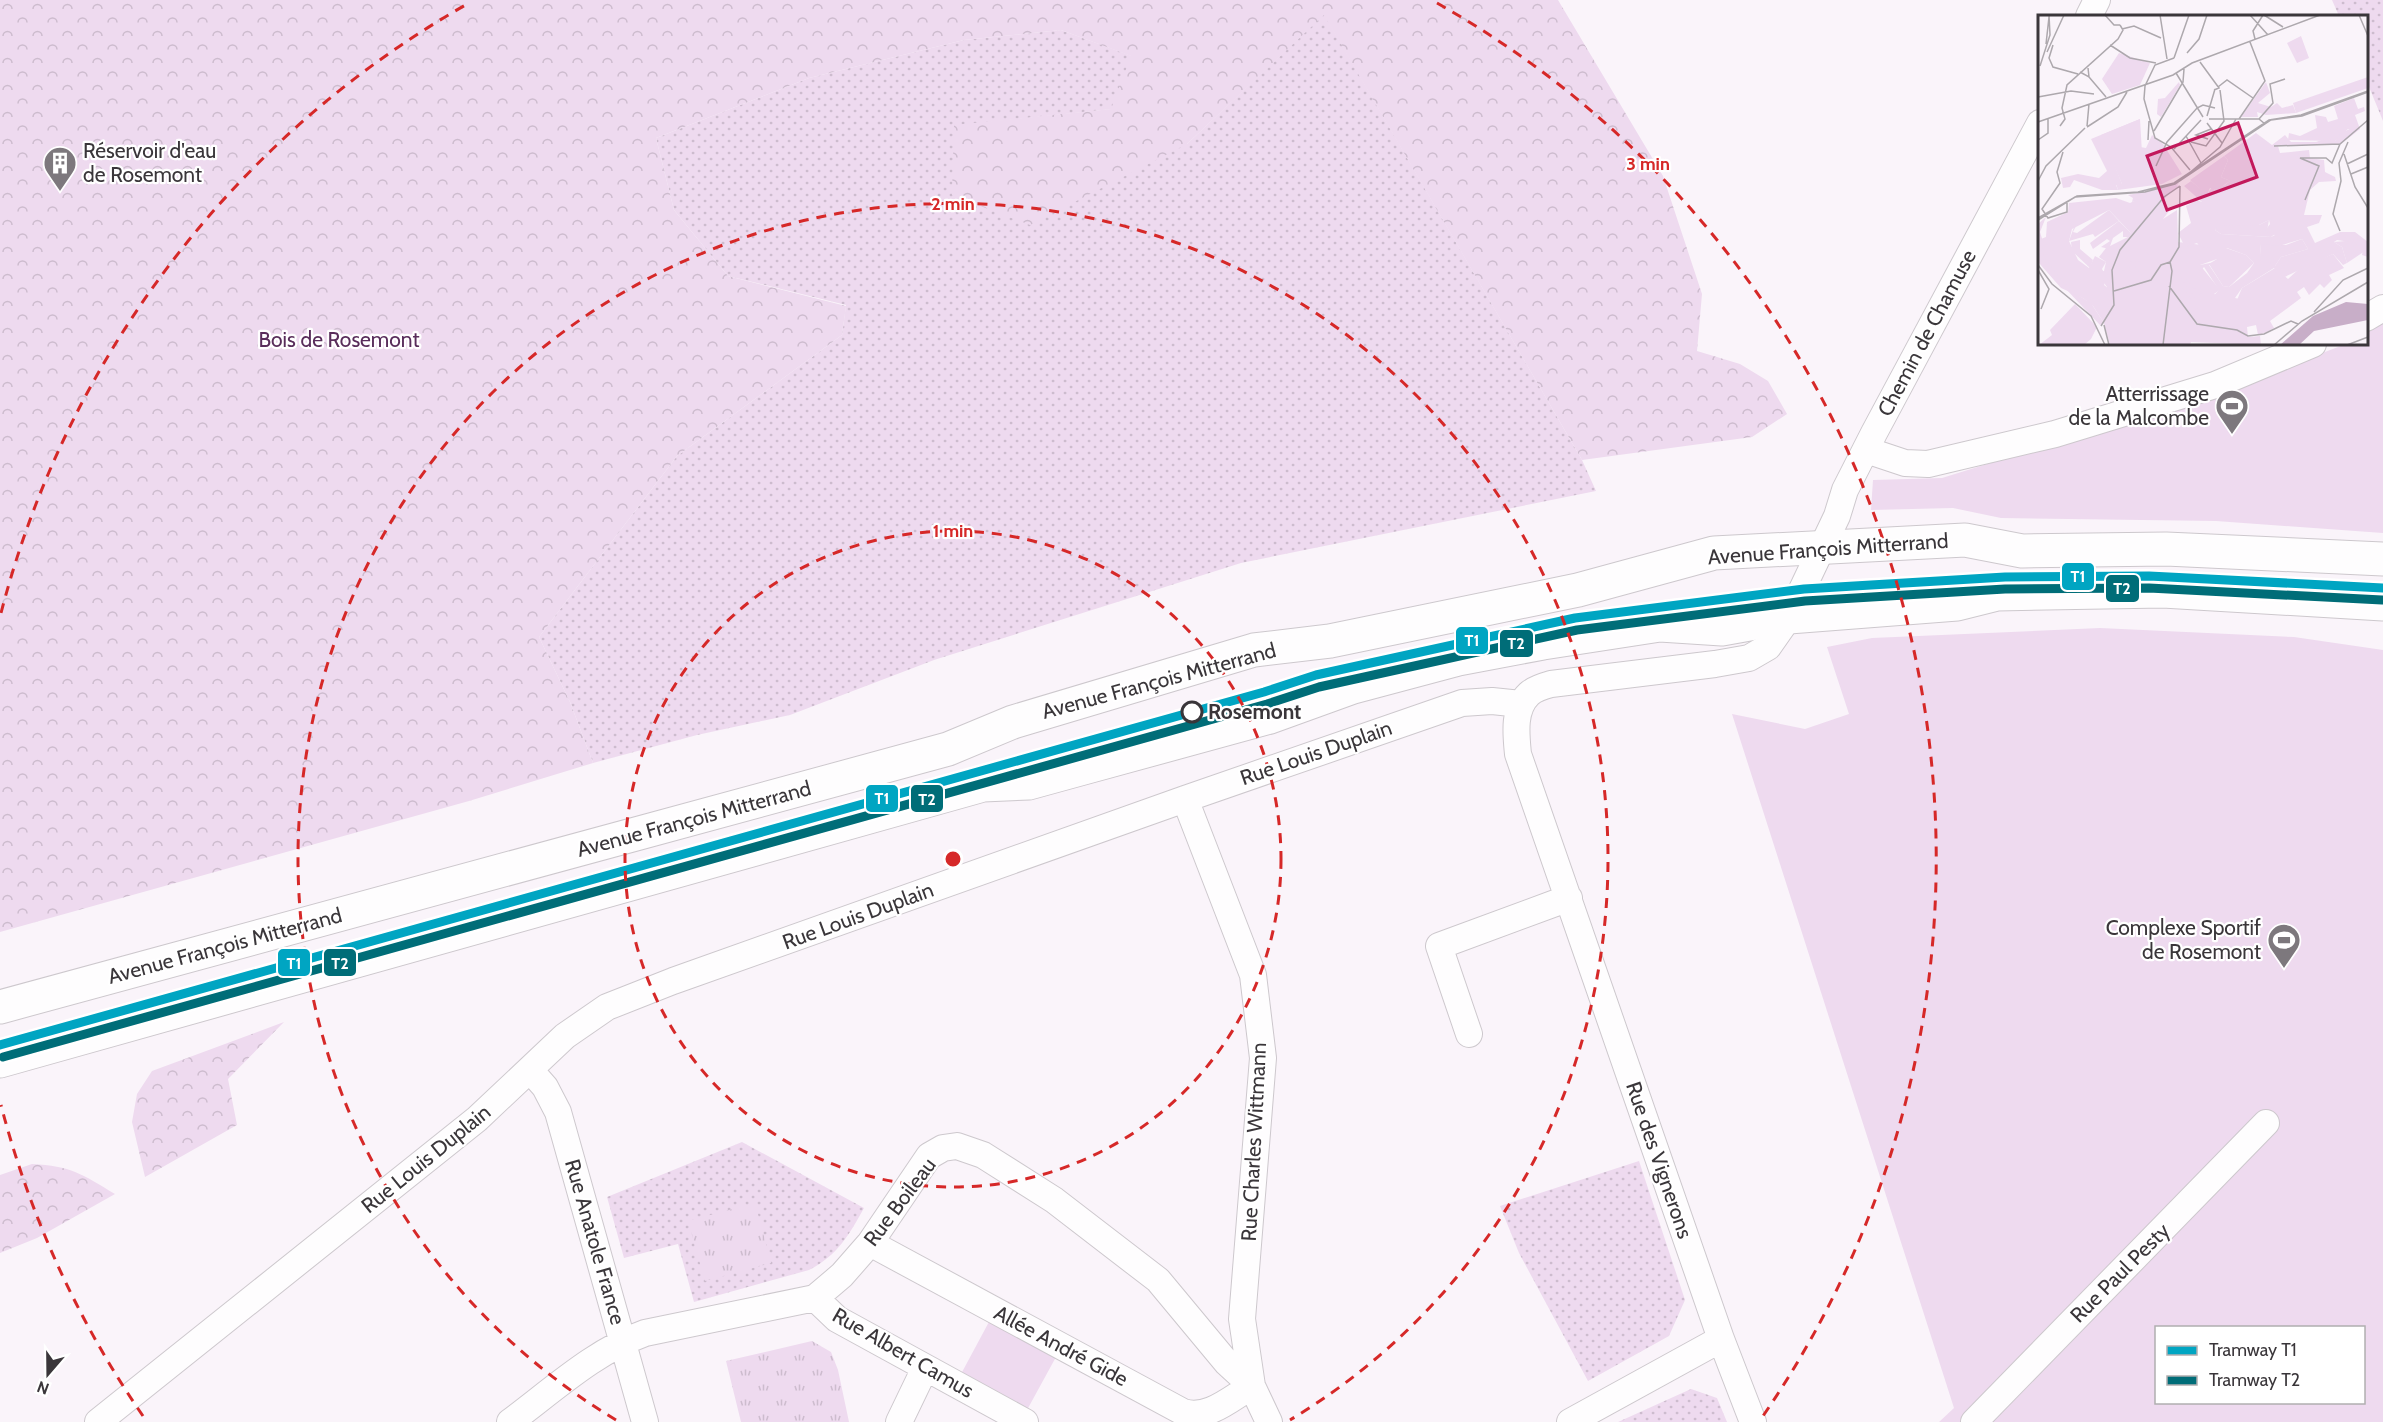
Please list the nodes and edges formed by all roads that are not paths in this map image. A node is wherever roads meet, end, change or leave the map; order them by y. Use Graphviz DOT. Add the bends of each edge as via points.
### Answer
graph roads {
  1 [pos="2097,0"];
  2 [pos="2090,15"];
  3 [pos="2038,127"];
  4 [pos="2383,308"];
  5 [pos="2368,317"];
  6 [pos="2311,345"];
  7 [pos="1866,450"];
  8 [pos="1822,546"];
  9 [pos="2383,559"];
  10 [pos="2383,604"];
  11 [pos="1790,617"];
  12 [pos="1521,704"];
  13 [pos="1185,799"];
  14 [pos="1569,898"];
  15 [pos="0,1007"];
  16 [pos="1469,1034"];
  17 [pos="0,1061"];
  18 [pos="530,1070"];
  19 [pos="2266,1123"];
  20 [pos="870,1243"];
  21 [pos="815,1298"];
  22 [pos="1721,1340"];
  23 [pos="624,1341"];
  24 [pos="925,1368"];
  25 [pos="1252,1386"];
  26 [pos="98,1422"];
  27 [pos="510,1422"];
  28 [pos="645,1422"];
  29 [pos="899,1422"];
  30 [pos="1024,1422"];
  31 [pos="1269,1422"];
  32 [pos="1570,1422"];
  33 [pos="1753,1422"];
  34 [pos="1974,1422"];
  1 -- 2 [label="street"];
  3 -- 7 [label="street, Chemin de Chamuse" via="1937,310"];
  4 -- 5 [label="street"];
  6 -- 7 [label="street" via="2215,385 2032,440 1928,464 1905,463"];
  7 -- 8 [label="street, Chemin de Chamuse"];
  8 -- 9 [label="main road, Avenue François Mitterrand" via="1965,540 2022,551 2166,549"];
  8 -- 11 [label="street, Chemin de Chamuse"];
  8 -- 15 [label="main road, Avenue François Mitterrand" via="1714,553 1555,595 1341,639 1254,650 1022,719 948,749"];
  10 -- 11 [label="main road" via="2163,591 1997,594 1958,604"];
  11 -- 12 [label="street" via="1768,647 1749,658 1551,684 1530,692"];
  11 -- 17 [label="main road" via="1722,629 1660,625 1458,659 1353,687 1270,717 1029,783 983,785"];
  12 -- 13 [label="street, Rue Louis Duplain" via="1462,703"];
  12 -- 14 [label="street, Rue des Vignerons" via="1516,727 1518,754"];
  13 -- 18 [label="street, Rue Louis Duplain" via="608,1007 565,1036"];
  13 -- 25 [label="street, Rue Charles Wittmann" via="1252,975 1263,1058 1242,1319"];
  14 -- 16 [label="street" via="1439,946"];
  14 -- 22 [label="street, Rue des Vignerons"];
  18 -- 23 [label="street, Rue Anatole France" via="558,1112"];
  18 -- 26 [label="street, Rue Louis Duplain" via="477,1119"];
  19 -- 34 [label="street, Rue Paul Pesty"];
  20 -- 21 [label="street, Rue Boileau"];
  20 -- 25 [label="street, Allée André Gide" via="1183,1412 1204,1414"];
  20 -- 25 [label="street, Rue Boileau" via="929,1156 957,1146 983,1155 1054,1200 1158,1280 1227,1363"];
  21 -- 23 [label="street, Rue Boileau" via="645,1333"];
  21 -- 24 [label="street, Rue Albert Camus" via="837,1320"];
  22 -- 32 [label="street"];
  22 -- 33 [label="street, Rue des Vignerons"];
  23 -- 27 [label="street, Rue Boileau"];
  23 -- 28 [label="street, Rue Anatole France"];
  24 -- 29 [label="street"];
  24 -- 30 [label="street, Rue Albert Camus"];
  25 -- 31 [label="street, Rue Charles Wittmann"];
}
